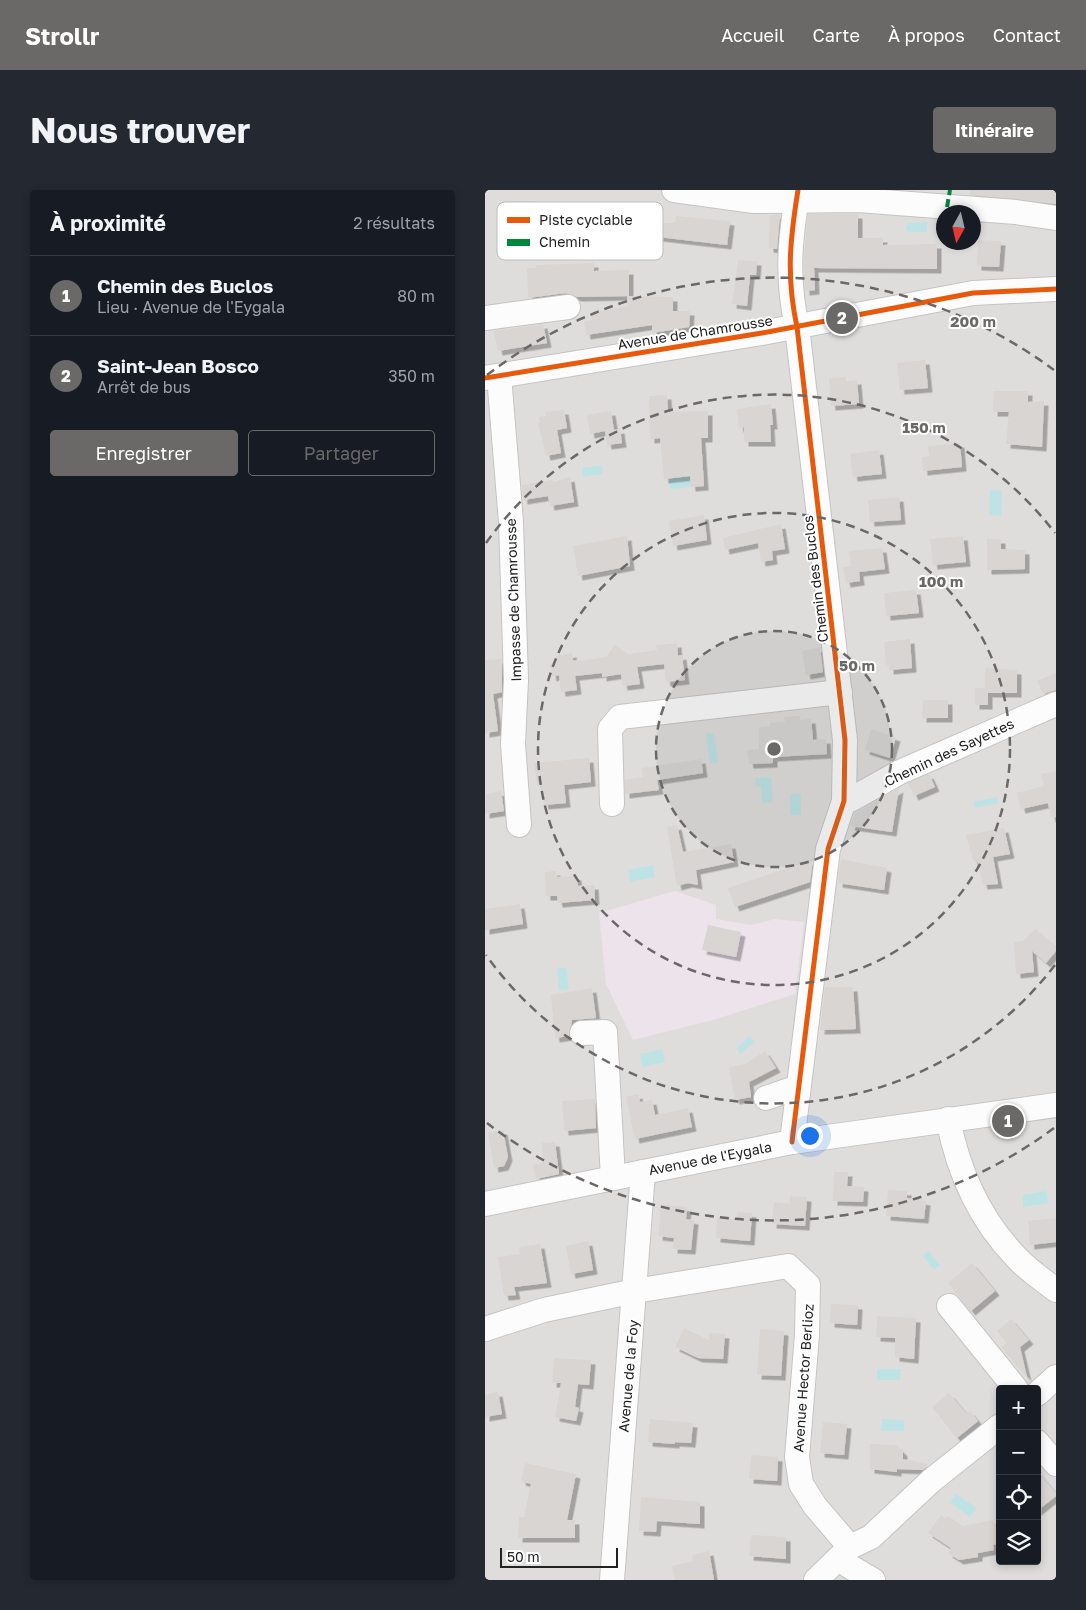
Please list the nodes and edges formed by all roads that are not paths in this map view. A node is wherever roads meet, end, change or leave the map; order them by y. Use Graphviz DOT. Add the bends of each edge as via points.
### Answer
graph roads {
  1 [pos="674,190"];
  2 [pos="797,195"];
  3 [pos="948,199"];
  4 [pos="1056,218"];
  5 [pos="1056,289"];
  6 [pos="568,307"];
  7 [pos="485,318"];
  8 [pos="797,326"];
  9 [pos="492,377"];
  10 [pos="840,692"];
  11 [pos="1056,704"];
  12 [pos="843,801"];
  13 [pos="612,804"];
  14 [pos="519,825"];
  15 [pos="582,1033"];
  16 [pos="798,1091"];
  17 [pos="766,1098"];
  18 [pos="1056,1106"];
  19 [pos="948,1119"];
  20 [pos="792,1142"];
  21 [pos="643,1172"];
  22 [pos="613,1178"];
  23 [pos="485,1204"];
  24 [pos="1056,1290"];
  25 [pos="635,1291"];
  26 [pos="949,1306"];
  27 [pos="485,1329"];
  28 [pos="1056,1377"];
  29 [pos="1013,1385"];
  30 [pos="1041,1390"];
  31 [pos="996,1429"];
  32 [pos="1041,1447"];
  33 [pos="1056,1464"];
  34 [pos="845,1552"];
  35 [pos="612,1580"];
  36 [pos="817,1580"];
  37 [pos="873,1580"];
  1 -- 2 [label="street" via="754,201"];
  2 -- 3 [label="street" via="858,200"];
  2 -- 8 [label="street, Chemin des Buclos" via="789,266"];
  3 -- 4 [label="street"];
  5 -- 8 [label="street, Avenue de Chamrousse" via="973,294"];
  6 -- 7 [label="street"];
  8 -- 9 [label="street, Avenue de Chamrousse"];
  8 -- 10 [label="street, Chemin des Buclos"];
  9 -- 14 [label="street, Impasse de Chamrousse" via="511,522 516,680 513,744"];
  10 -- 12 [label="street, Chemin des Buclos" via="845,740"];
  10 -- 13 [label="street" via="620,717 610,729"];
  11 -- 12 [label="street, Chemin des Sayettes" via="900,772"];
  12 -- 16 [label="street, Chemin des Buclos" via="828,849"];
  15 -- 22 [label="street" via="605,1032"];
  16 -- 17 [label="street" via="789,1090"];
  16 -- 20 [label="street, Chemin des Buclos"];
  18 -- 19 [label="street, Avenue de l'Eygala"];
  19 -- 20 [label="street, Avenue de l'Eygala"];
  19 -- 24 [label="street" via="960,1166 984,1218 1017,1259"];
  20 -- 21 [label="street, Avenue de l'Eygala"];
  21 -- 22 [label="street, Avenue de l'Eygala"];
  21 -- 25 [label="street, Avenue de la Foy"];
  22 -- 23 [label="street, Avenue de l'Eygala"];
  25 -- 27 [label="street" via="544,1310"];
  25 -- 34 [label="street, Avenue Hector Berlioz" via="789,1266 808,1285 797,1457 801,1484"];
  25 -- 35 [label="street, Avenue de la Foy"];
  26 -- 29 [label="street"];
  28 -- 30 [label="street"];
  31 -- 34 [label="street" via="932,1480 871,1538"];
  32 -- 33 [label="street"];
  34 -- 36 [label="street"];
  34 -- 37 [label="street" via="849,1566"];
}
